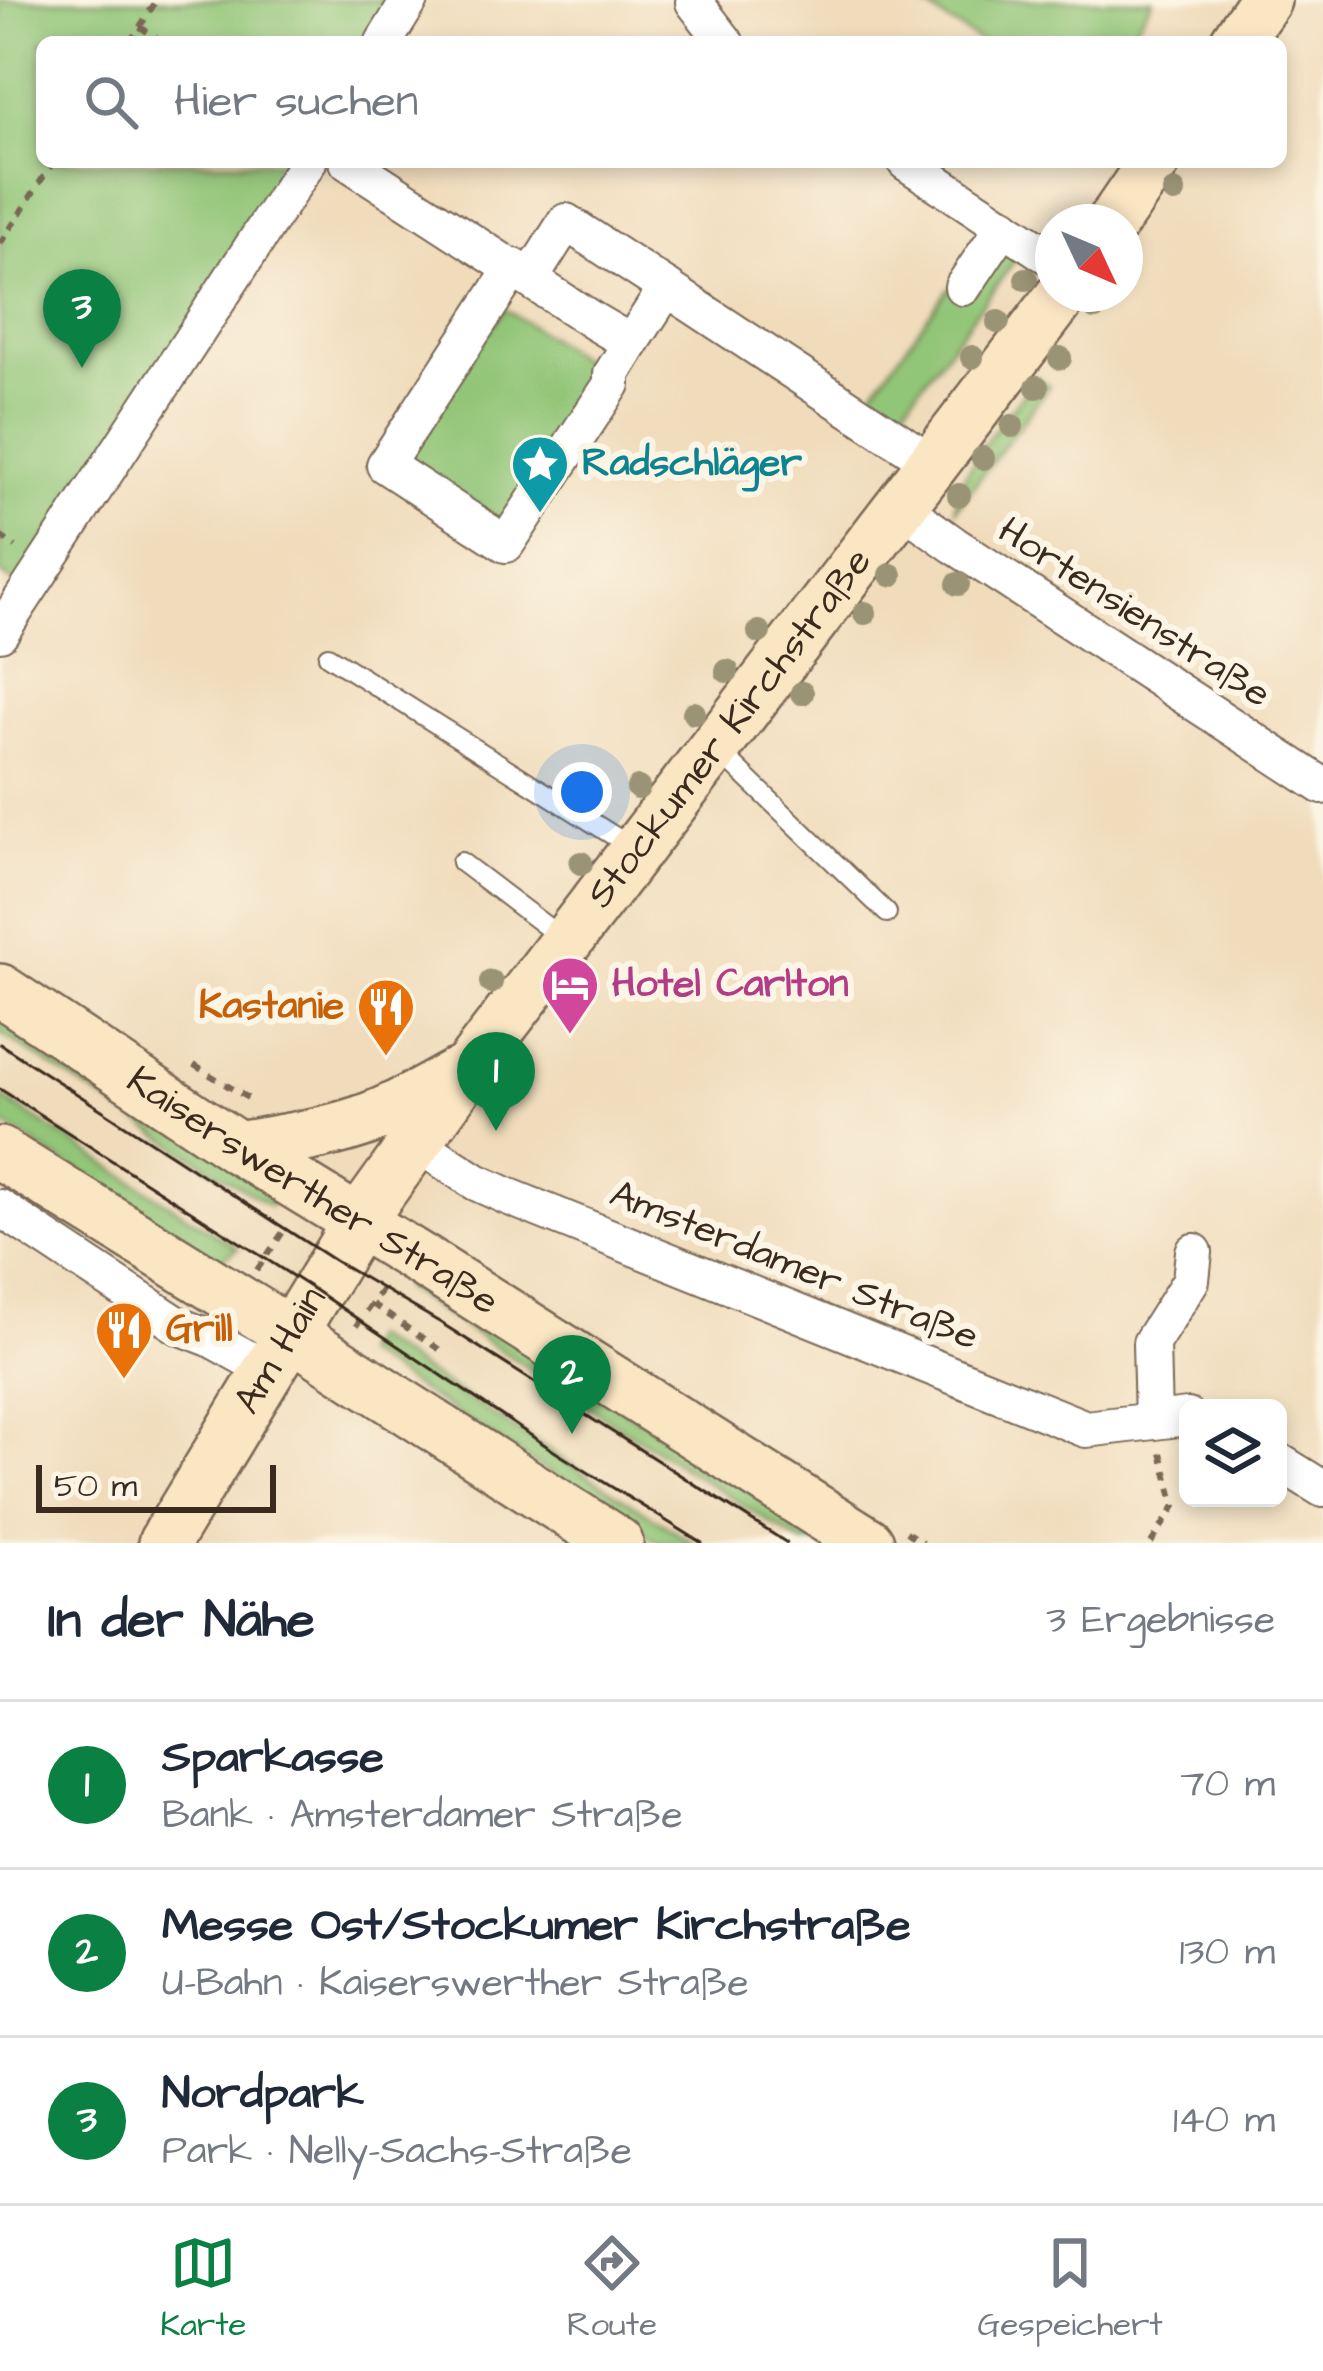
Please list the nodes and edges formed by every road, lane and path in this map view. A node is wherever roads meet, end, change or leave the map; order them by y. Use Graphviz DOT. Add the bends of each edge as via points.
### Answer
graph roads {
  1 [pos="157,0"];
  2 [pos="410,0"];
  3 [pos="1265,0"];
  4 [pos="694,2"];
  5 [pos="140,27"];
  6 [pos="134,36"];
  7 [pos="154,36"];
  8 [pos="388,36"];
  9 [pos="720,36"];
  10 [pos="1240,36"];
  11 [pos="49,168"];
  12 [pos="304,168"];
  13 [pos="357,168"];
  14 [pos="915,168"];
  15 [pos="1150,168"];
  16 [pos="1125,204"];
  17 [pos="1004,226"];
  18 [pos="0,244"];
  19 [pos="1035,247"];
  20 [pos="522,273"];
  21 [pos="963,287"];
  22 [pos="667,288"];
  23 [pos="1049,312"];
  24 [pos="631,343"];
  25 [pos="934,464"];
  26 [pos="901,507"];
  27 [pos="0,634"];
  28 [pos="328,656"];
  29 [pos="716,748"];
  30 [pos="1323,786"];
  31 [pos="637,851"];
  32 [pos="461,862"];
  33 [pos="887,913"];
  34 [pos="567,942"];
  35 [pos="0,990"];
  36 [pos="185,1060"];
  37 [pos="412,1132"];
  38 [pos="307,1136"];
  39 [pos="238,1148"];
  40 [pos="0,1153"];
  41 [pos="310,1190"];
  42 [pos="0,1208"];
  43 [pos="359,1221"];
  44 [pos="1194,1252"];
  45 [pos="237,1300"];
  46 [pos="371,1304"];
  47 [pos="279,1352"];
  48 [pos="443,1352"];
  49 [pos="1170,1419"];
  50 [pos="1287,1467"];
  51 [pos="1323,1489"];
  52 [pos="164,1543"];
  53 [pos="617,1543"];
  54 [pos="868,1543"];
  55 [pos="1151,1543"];
  1 -- 5 [label="path"];
  2 -- 8 [label="street"];
  3 -- 10 [label="street"];
  4 -- 9 [label="street"];
  5 -- 6 [label="path"];
  5 -- 7 [label="path"];
  11 -- 18 [label="path"];
  12 -- 27 [label="street"];
  13 -- 20 [label="street"];
  14 -- 17 [label="street"];
  15 -- 16 [label="street"];
  17 -- 19 [label="street"];
  17 -- 21 [label="street"];
  20 -- 22 [label="street" via="566,222"];
  20 -- 24 [label="street"];
  20 -- 24 [label="street" via="385,465 506,544"];
  22 -- 24 [label="street"];
  22 -- 25 [label="street"];
  23 -- 25 [label="street, Stockumer Kirchstraße"];
  25 -- 26 [label="street, Stockumer Kirchstraße"];
  26 -- 29 [label="street, Stockumer Kirchstraße"];
  26 -- 30 [label="street, Hortensienstraße"];
  28 -- 31 [label="lane"];
  29 -- 31 [label="street, Stockumer Kirchstraße"];
  29 -- 33 [label="lane"];
  31 -- 34 [label="street, Stockumer Kirchstraße"];
  32 -- 34 [label="lane"];
  34 -- 37 [label="street, Stockumer Kirchstraße"];
  35 -- 39 [label="street, Kaiserswerther Straße"];
  36 -- 38 [label="path, Kaiserswerther Straße"];
  37 -- 38 [label="street" via="369,1119"];
  37 -- 43 [label="street"];
  37 -- 49 [label="street, Amsterdamer Straße" via="507,1196 1086,1429"];
  38 -- 39 [label="street"];
  39 -- 41 [label="street, Kaiserswerther Straße"];
  40 -- 45 [label="street"];
  41 -- 43 [label="street, Kaiserswerther Straße"];
  41 -- 45 [label="path"];
  42 -- 47 [label="street" via="179,1326"];
  43 -- 47 [label="street, Am Hain"];
  43 -- 54 [label="street, Kaiserswerther Straße"];
  44 -- 49 [label="street" via="1191,1280 1151,1343"];
  45 -- 47 [label="street"];
  46 -- 48 [label="path"];
  47 -- 52 [label="street, Am Hain"];
  47 -- 53 [label="street"];
  49 -- 55 [label="path" via="1175,1506"];
  50 -- 51 [label="street"];
}
